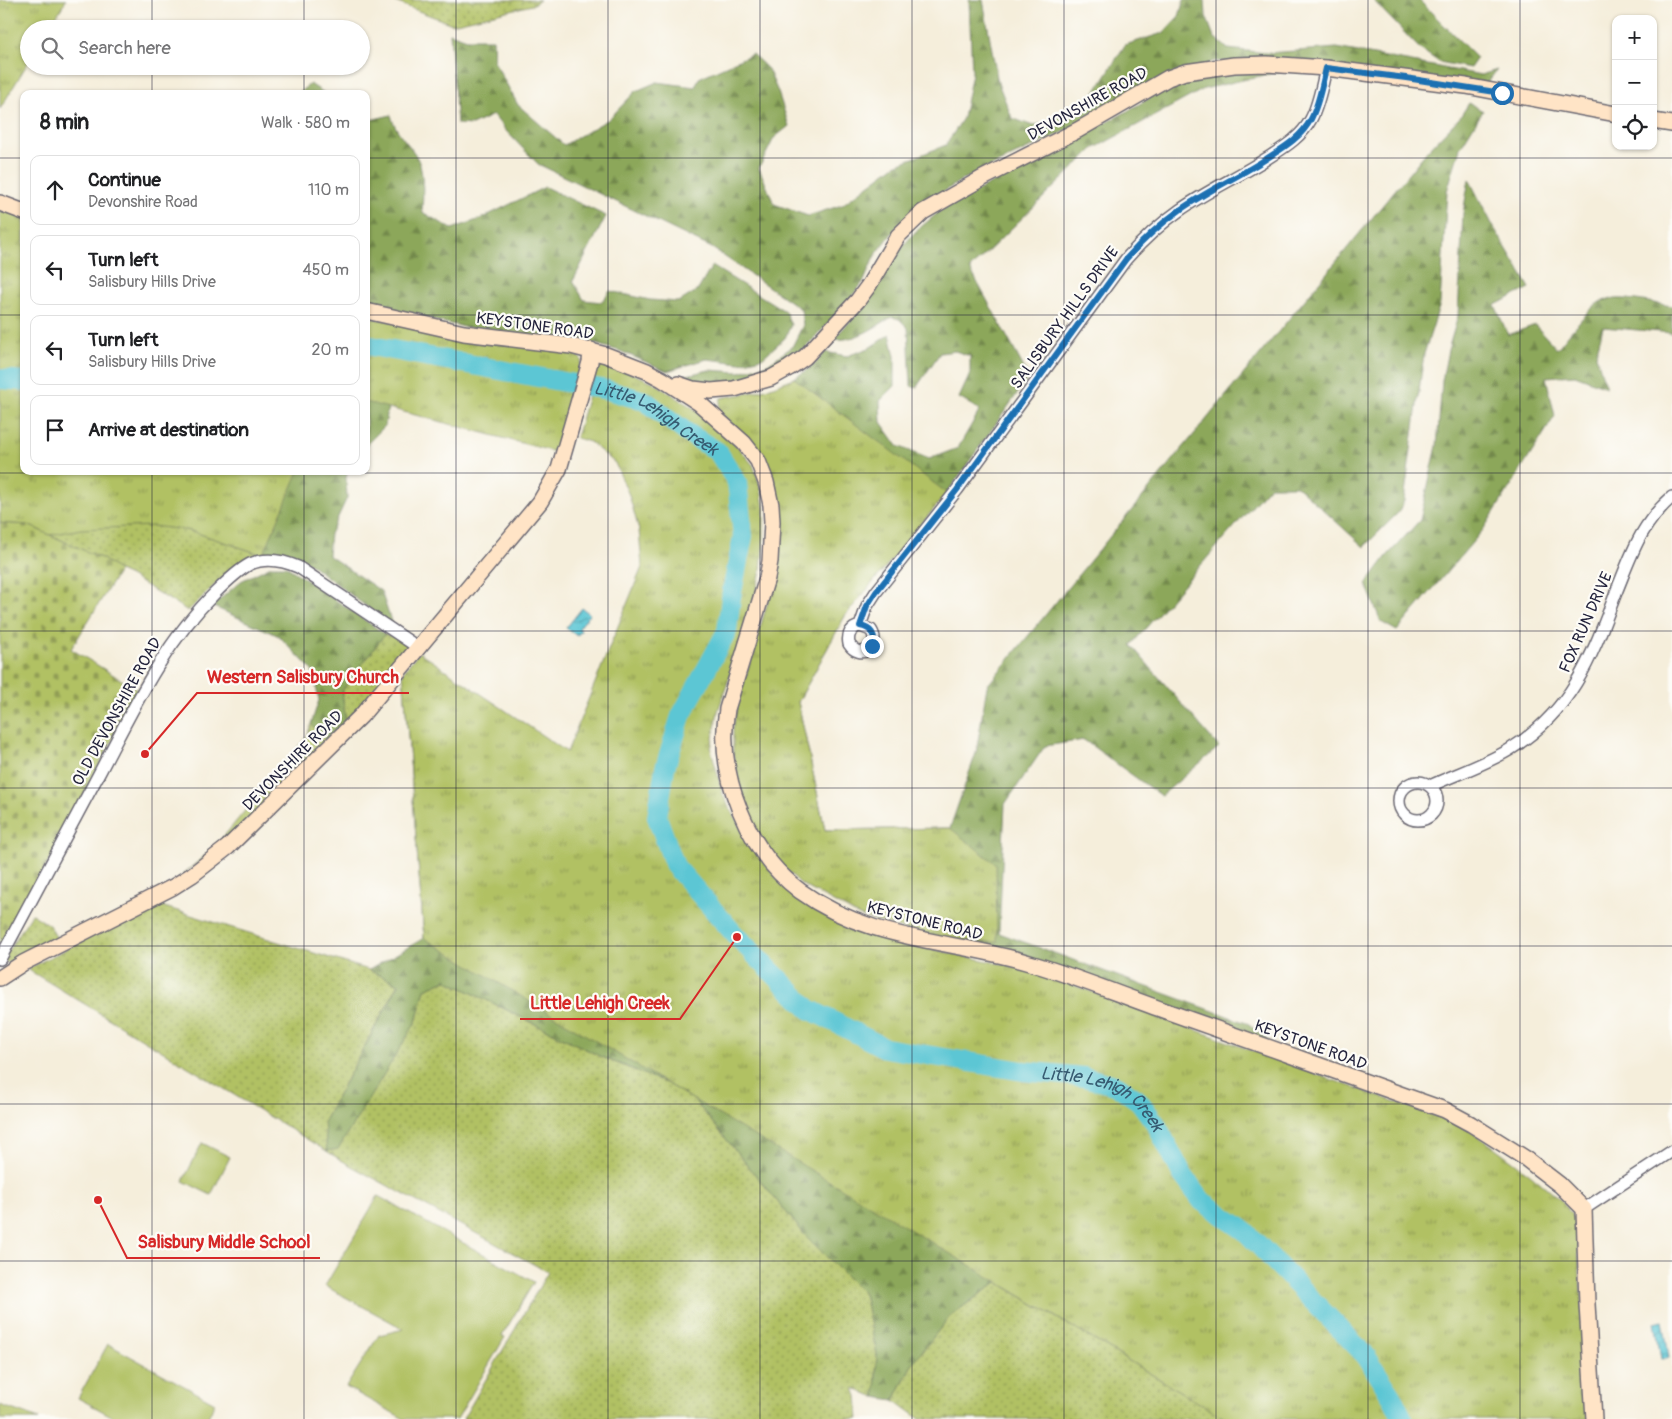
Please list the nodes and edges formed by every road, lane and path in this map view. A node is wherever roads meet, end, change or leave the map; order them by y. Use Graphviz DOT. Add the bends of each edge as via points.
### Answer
graph roads {
  1 [pos="1326,68"];
  2 [pos="1612,113"];
  3 [pos="1657,122"];
  4 [pos="1672,124"];
  5 [pos="0,204"];
  6 [pos="20,211"];
  7 [pos="370,312"];
  8 [pos="590,356"];
  9 [pos="662,379"];
  10 [pos="1672,497"];
  11 [pos="860,626"];
  12 [pos="419,648"];
  13 [pos="1430,786"];
  14 [pos="0,959"];
  15 [pos="0,978"];
  16 [pos="1672,1151"];
  17 [pos="1584,1209"];
  18 [pos="1594,1419"];
  1 -- 2 [label="street, DEVONSHIRE ROAD" via="1472,88"];
  1 -- 9 [label="street, DEVONSHIRE ROAD" via="1234,65 1185,72 1168,78 923,212 898,236 858,300 805,357 789,368 772,378 734,389 711,391"];
  1 -- 11 [label="street, SALISBURY HILLS DRIVE" via="1311,120 1291,143 1181,210 1158,227 1126,259 957,490 876,592"];
  3 -- 4 [label="street"];
  5 -- 6 [label="street"];
  7 -- 8 [label="street, KEYSTONE ROAD" via="464,333 571,346"];
  8 -- 9 [label="street, KEYSTONE ROAD" via="647,371"];
  8 -- 12 [label="street, DEVONSHIRE ROAD" via="559,469 540,502"];
  9 -- 17 [label="street, KEYSTONE ROAD" via="699,403 744,443 758,461 766,482 772,522 770,562 727,709 724,745 728,772 743,816 780,874 821,904 866,926 1032,964 1445,1110 1531,1163"];
  10 -- 13 [label="street, FOX RUN DRIVE" via="1638,538 1593,652 1559,707 1510,749"];
  12 -- 14 [label="street, OLD DEVONSHIRE ROAD" via="298,566 274,560 261,561 243,569 192,618 157,666"];
  12 -- 15 [label="street, DEVONSHIRE ROAD" via="361,716 211,862 173,887 23,963"];
  16 -- 17 [label="street"];
  17 -- 18 [label="street"];
}
